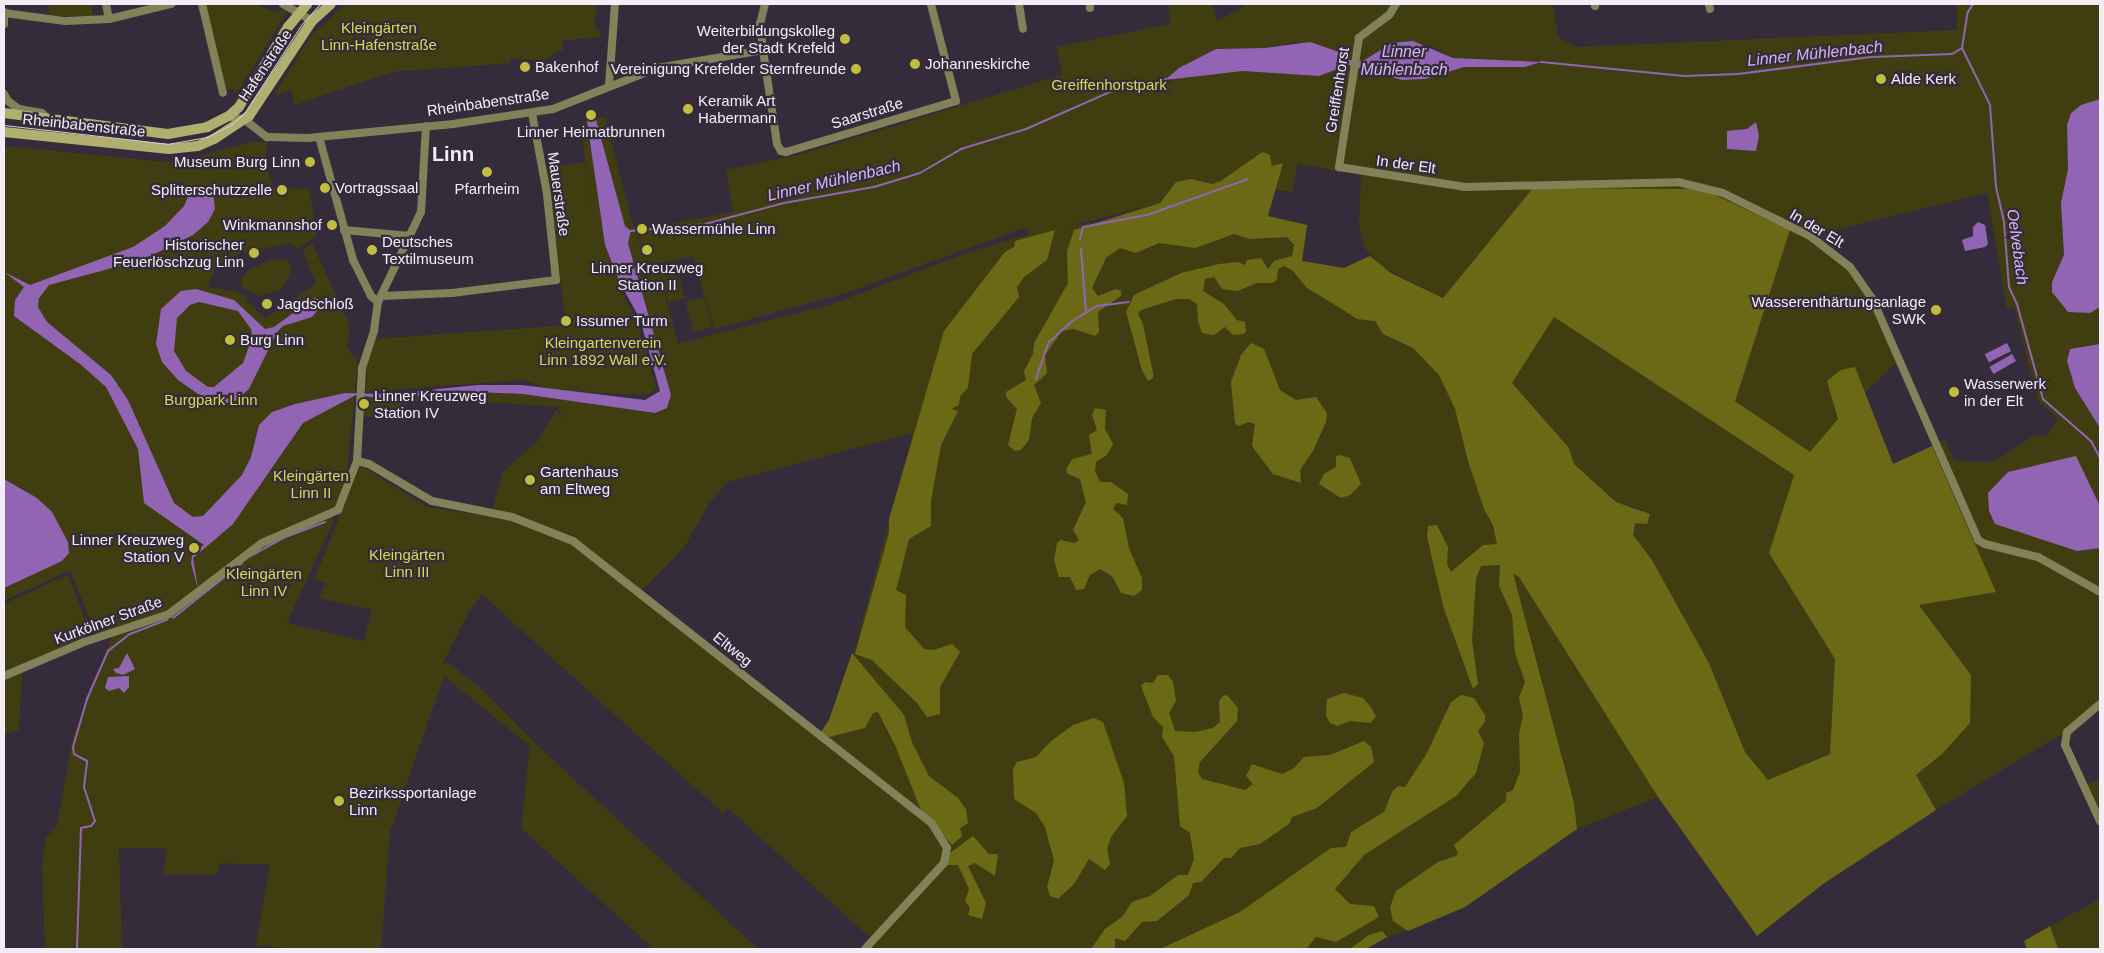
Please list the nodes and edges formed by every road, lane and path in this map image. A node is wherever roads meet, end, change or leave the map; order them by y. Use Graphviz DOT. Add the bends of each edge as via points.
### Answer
graph roads {
  1 [pos="106,4"];
  2 [pos="170,4"];
  3 [pos="202,4"];
  4 [pos="283,4"];
  5 [pos="307,4"];
  6 [pos="331,4"];
  7 [pos="615,4"];
  8 [pos="765,4"];
  9 [pos="931,4"];
  10 [pos="1019,4"];
  11 [pos="1396,4"];
  12 [pos="4,12"];
  13 [pos="299,12"];
  14 [pos="109,19"];
  15 [pos="312,21"];
  16 [pos="4,24"];
  17 [pos="1023,29"];
  18 [pos="763,50"];
  19 [pos="609,86"];
  20 [pos="224,93"];
  21 [pos="4,94"];
  22 [pos="532,113"];
  23 [pos="4,115"];
  24 [pos="229,116"];
  25 [pos="48,119"];
  26 [pos="245,120"];
  27 [pos="426,126"];
  28 [pos="114,127"];
  29 [pos="4,132"];
  30 [pos="319,137"];
  31 [pos="1339,167"];
  32 [pos="344,230"];
  33 [pos="410,236"];
  34 [pos="380,299"];
  35 [pos="357,461"];
  36 [pos="2100,592"];
  37 [pos="4,676"];
  38 [pos="2100,704"];
  39 [pos="2100,821"];
  40 [pos="865,949"];
  1 -- 14 [label="street"];
  2 -- 14 [label="street"];
  3 -- 20 [label="street"];
  4 -- 13 [label="street"];
  5 -- 13 [label="main road, Hafenstraße"];
  6 -- 15 [label="main road, Hafenstraße"];
  7 -- 19 [label="street"];
  8 -- 18 [label="street" via="760,24"];
  9 -- 18 [label="street, Saarstraße" via="956,101 786,152 781,151 777,144"];
  10 -- 17 [label="street"];
  11 -- 31 [label="street, Greiffenhorst" via="1389,15 1360,38"];
  12 -- 14 [label="street" via="65,21"];
  12 -- 16 [label="street"];
  13 -- 15 [label="street"];
  13 -- 24 [label="main road, Hafenstraße" via="239,106"];
  15 -- 26 [label="main road, Hafenstraße"];
  18 -- 19 [label="street, Rheinbabenstraße" via="657,68"];
  19 -- 22 [label="street, Rheinbabenstraße" via="575,101"];
  21 -- 25 [label="street" via="19,109 42,113"];
  22 -- 27 [label="street, Rheinbabenstraße"];
  22 -- 34 [label="street, Mauerstraße" via="547,194 556,279"];
  23 -- 25 [label="main road, Rheinbabenstraße"];
  23 -- 28 [label="street, Rheinbabenstraße" via="92,128"];
  24 -- 26 [label="street, Rheinbabenstraße"];
  24 -- 28 [label="main road, Rheinbabenstraße" via="207,127 180,133"];
  25 -- 28 [label="main road, Rheinbabenstraße"];
  26 -- 29 [label="main road, Rheinbabenstraße" via="214,139 181,148"];
  26 -- 30 [label="street, Rheinbabenstraße" via="267,137"];
  27 -- 30 [label="street, Rheinbabenstraße"];
  27 -- 33 [label="street, Kurkölner Straße" via="421,212"];
  30 -- 32 [label="street"];
  31 -- 36 [label="street, In der Elt" via="1465,187 1678,182 1723,194 1810,236 1850,267 1872,298 1978,540 2038,557"];
  32 -- 33 [label="street"];
  32 -- 34 [label="street" via="359,275"];
  33 -- 34 [label="street, Kurkölner Straße"];
  34 -- 35 [label="street, Kurkölner Straße" via="360,386"];
  35 -- 37 [label="street, Kurkölner Straße" via="338,510 262,543 179,608 142,625 84,642"];
  35 -- 40 [label="street, Eltweg" via="369,464 432,501 512,517 573,541 932,824 948,848 944,863"];
  38 -- 39 [label="street" via="2067,732 2065,744"];
}
